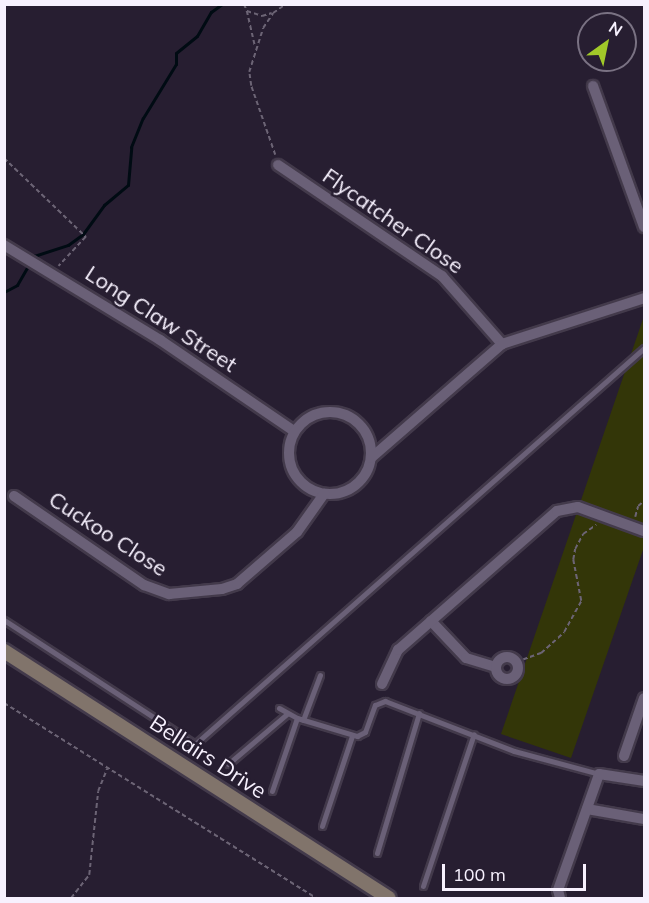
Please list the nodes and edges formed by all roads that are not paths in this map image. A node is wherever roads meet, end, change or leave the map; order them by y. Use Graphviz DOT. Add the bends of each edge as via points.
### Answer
graph roads {
  1 [pos="593,86"];
  2 [pos="278,165"];
  3 [pos="645,227"];
  4 [pos="4,245"];
  5 [pos="645,298"];
  6 [pos="502,344"];
  7 [pos="645,348"];
  8 [pos="294,431"];
  9 [pos="371,458"];
  10 [pos="324,494"];
  11 [pos="14,496"];
  12 [pos="645,531"];
  13 [pos="4,620"];
  14 [pos="432,621"];
  15 [pos="4,651"];
  16 [pos="496,667"];
  17 [pos="320,675"];
  18 [pos="382,684"];
  19 [pos="645,698"];
  20 [pos="279,708"];
  21 [pos="642,712"];
  22 [pos="419,713"];
  23 [pos="287,714"];
  24 [pos="300,719"];
  25 [pos="474,734"];
  26 [pos="352,736"];
  27 [pos="624,756"];
  28 [pos="228,764"];
  29 [pos="599,774"];
  30 [pos="645,781"];
  31 [pos="272,791"];
  32 [pos="587,809"];
  33 [pos="645,819"];
  34 [pos="322,826"];
  35 [pos="377,853"];
  36 [pos="423,886"];
  37 [pos="389,898"];
  38 [pos="560,898"];
  1 -- 3 [label="street"];
  2 -- 6 [label="street, Flycatcher Close" via="442,276"];
  4 -- 8 [label="street, Long Claw Street" via="160,340"];
  5 -- 6 [label="street"];
  6 -- 9 [label="street"];
  7 -- 13 [label="lane" via="195,744"];
  8 -- 9 [label="street" via="316,414 343,414 365,431"];
  8 -- 10 [label="street" via="288,457 292,471 300,482"];
  9 -- 10 [label="street" via="355,486"];
  10 -- 11 [label="street, Cuckoo Close" via="301,528 237,584 222,590 169,594 144,585"];
  12 -- 14 [label="street" via="572,506 554,512"];
  14 -- 16 [label="street" via="466,658"];
  14 -- 18 [label="street" via="398,650"];
  15 -- 37 [label="street, Bellairs Drive"];
  16 -- 16 [label="street" via="502,677 512,677 518,669 516,662 504,657"];
  17 -- 24 [label="lane"];
  19 -- 21 [label="street"];
  20 -- 23 [label="lane"];
  21 -- 27 [label="street"];
  22 -- 25 [label="lane"];
  22 -- 26 [label="lane" via="380,701 364,734"];
  22 -- 35 [label="lane"];
  23 -- 24 [label="lane"];
  23 -- 28 [label="lane"];
  24 -- 26 [label="lane"];
  24 -- 31 [label="lane"];
  25 -- 29 [label="lane" via="514,752"];
  25 -- 36 [label="lane"];
  26 -- 34 [label="lane"];
  29 -- 30 [label="street"];
  29 -- 32 [label="street"];
  32 -- 33 [label="street"];
  32 -- 38 [label="street" via="558,890"];
}
